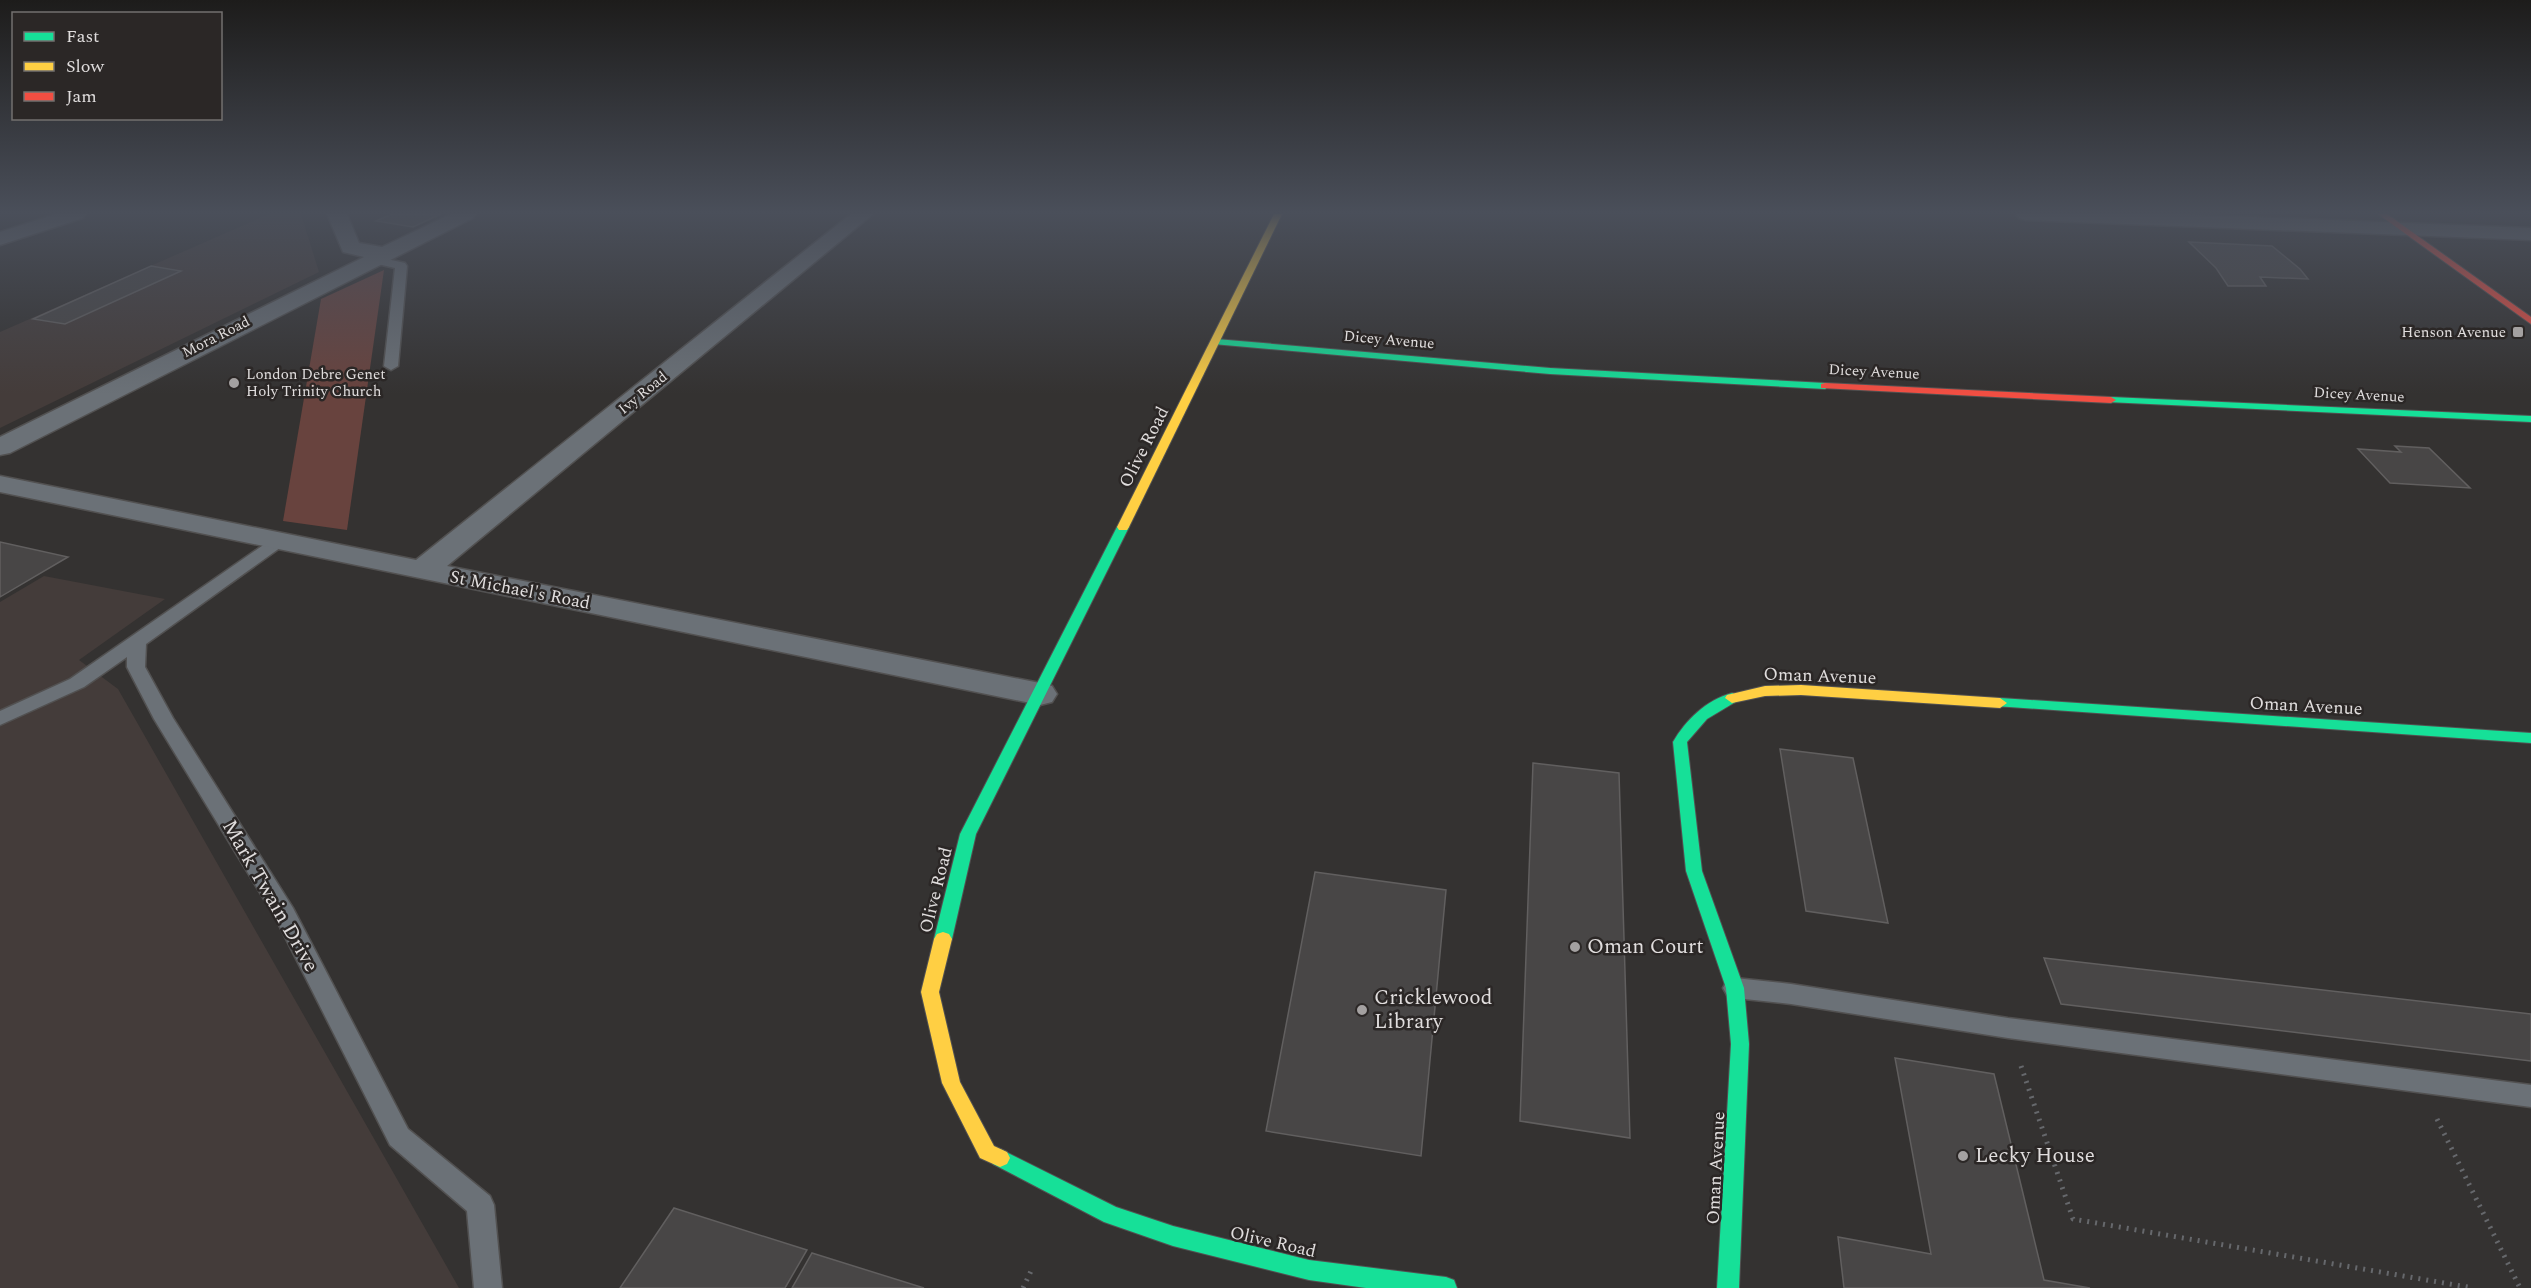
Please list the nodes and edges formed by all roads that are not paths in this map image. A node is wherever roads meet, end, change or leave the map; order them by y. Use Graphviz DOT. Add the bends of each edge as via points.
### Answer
graph roads {
  1 [pos="344,274"];
  2 [pos="400,274"];
  3 [pos="789,274"];
  4 [pos="1249,274"];
  5 [pos="2466,274"];
  6 [pos="2531,321"];
  7 [pos="1216,342"];
  8 [pos="391,366"];
  9 [pos="2531,419"];
  10 [pos="0,447"];
  11 [pos="0,484"];
  12 [pos="278,542"];
  13 [pos="422,571"];
  14 [pos="137,642"];
  15 [pos="1040,694"];
  16 [pos="0,718"];
  17 [pos="2531,738"];
  18 [pos="1735,988"];
  19 [pos="2531,1096"];
  20 [pos="488,1288"];
  21 [pos="1446,1288"];
  22 [pos="1728,1288"];
  1 -- 10 [label="street, Mora Road"];
  2 -- 8 [label="lane"];
  3 -- 13 [label="street, Ivy Road"];
  4 -- 7 [label="street, Olive Road"];
  5 -- 6 [label="street"];
  7 -- 9 [label="street, Dicey Avenue" via="1562,371"];
  7 -- 15 [label="street, Olive Road"];
  11 -- 12 [label="street, St Michael's Road"];
  12 -- 13 [label="street, St Michael's Road"];
  12 -- 14 [label="lane"];
  13 -- 15 [label="street, St Michael's Road"];
  14 -- 16 [label="lane" via="76,683"];
  14 -- 20 [label="lane, Mark Twain Drive" via="136,667 164,720 285,914 399,1137 480,1205"];
  15 -- 21 [label="street, Olive Road" via="968,834 930,992 951,1083 987,1152 1111,1215 1173,1236 1309,1270"];
  17 -- 18 [label="street, Oman Avenue" via="1839,692 1761,690 1725,701 1695,720 1680,742 1694,871"];
  18 -- 19 [label="lane"];
  18 -- 22 [label="street, Oman Avenue" via="1740,1044"];
}
